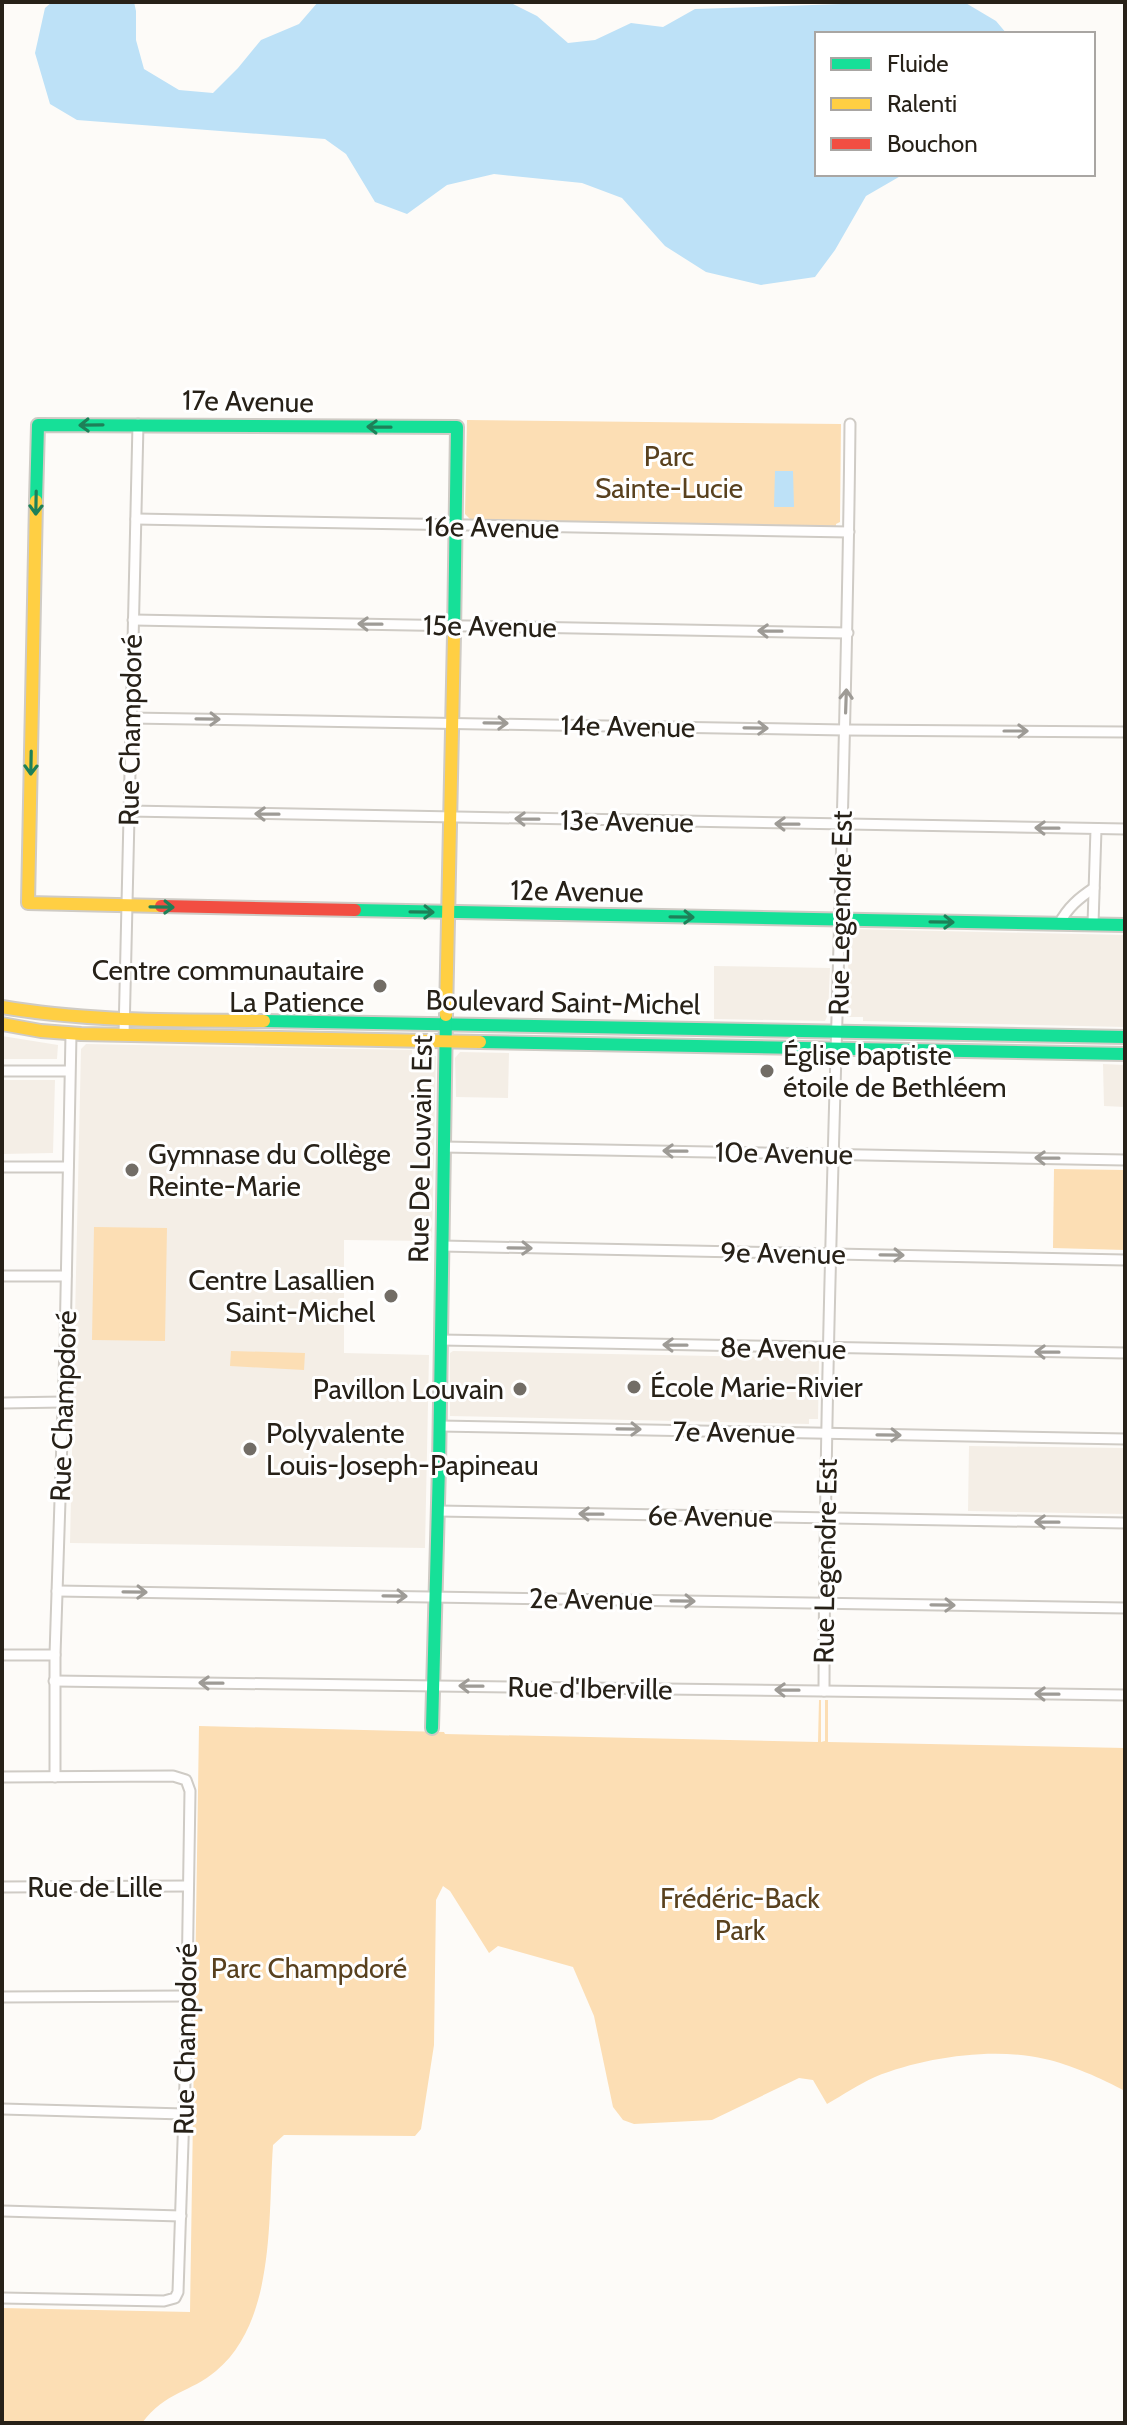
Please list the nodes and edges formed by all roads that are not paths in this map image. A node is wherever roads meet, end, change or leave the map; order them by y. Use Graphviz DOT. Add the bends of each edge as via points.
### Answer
graph roads {
  1 [pos="138,424"];
  2 [pos="850,424"];
  3 [pos="457,427"];
  4 [pos="136,519"];
  5 [pos="456,526"];
  6 [pos="849,532"];
  7 [pos="133,620"];
  8 [pos="454,625"];
  9 [pos="848,633"];
  10 [pos="130,718"];
  11 [pos="452,722"];
  12 [pos="845,730"];
  13 [pos="1125,732"];
  14 [pos="128,811"];
  15 [pos="451,818"];
  16 [pos="841,825"];
  17 [pos="1096,829"];
  18 [pos="1125,829"];
  19 [pos="1094,888"];
  20 [pos="28,903"];
  21 [pos="125,906"];
  22 [pos="449,912"];
  23 [pos="840,920"];
  24 [pos="1059,924"];
  25 [pos="1093,924"];
  26 [pos="1125,925"];
  27 [pos="2,1007"];
  28 [pos="124,1019"];
  29 [pos="2,1024"];
  30 [pos="446,1024"];
  31 [pos="837,1031"];
  32 [pos="71,1034"];
  33 [pos="124,1035"];
  34 [pos="1125,1037"];
  35 [pos="446,1041"];
  36 [pos="836,1048"];
  37 [pos="1125,1054"];
  38 [pos="2,1071"];
  39 [pos="69,1071"];
  40 [pos="443,1147"];
  41 [pos="833,1154"];
  42 [pos="1125,1160"];
  43 [pos="2,1167"];
  44 [pos="68,1167"];
  45 [pos="442,1246"];
  46 [pos="831,1254"];
  47 [pos="1125,1260"];
  48 [pos="2,1276"];
  49 [pos="66,1276"];
  50 [pos="441,1340"];
  51 [pos="829,1349"];
  52 [pos="1125,1353"];
  53 [pos="64,1402"];
  54 [pos="2,1403"];
  55 [pos="439,1426"];
  56 [pos="827,1434"];
  57 [pos="1125,1439"];
  58 [pos="438,1511"];
  59 [pos="825,1519"];
  60 [pos="1125,1523"];
  61 [pos="57,1591"];
  62 [pos="435,1597"];
  63 [pos="824,1603"];
  64 [pos="1125,1608"];
  65 [pos="2,1655"];
  66 [pos="55,1655"];
  67 [pos="54,1681"];
  68 [pos="433,1686"];
  69 [pos="824,1691"];
  70 [pos="1125,1695"];
  71 [pos="432,1728"];
  72 [pos="2,1777"];
  73 [pos="55,1777"];
  74 [pos="188,1886"];
  75 [pos="2,1887"];
  76 [pos="186,1996"];
  77 [pos="2,1997"];
  78 [pos="2,2109"];
  79 [pos="184,2114"];
  80 [pos="2,2211"];
  81 [pos="181,2216"];
  82 [pos="2,2298"];
  3 -- 1 [label="street, 17e Avenue, one-way"];
  1 -- 4 [label="street, Rue Champdoré"];
  1 -- 20 [label="street, 17e Avenue, one-way" via="38,425"];
  2 -- 6 [label="street, Rue Legendre Est"];
  3 -- 5 [label="street, Rue De Louvain Est"];
  4 -- 5 [label="street, 16e Avenue"];
  4 -- 7 [label="street, Rue Champdoré"];
  5 -- 6 [label="street, 16e Avenue"];
  5 -- 8 [label="street, Rue De Louvain Est"];
  6 -- 9 [label="street, Rue Legendre Est"];
  8 -- 7 [label="street, 15e Avenue, one-way"];
  7 -- 10 [label="street, Rue Champdoré"];
  9 -- 8 [label="street, 15e Avenue, one-way"];
  8 -- 11 [label="street, Rue De Louvain Est"];
  12 -- 9 [label="street, Rue Legendre Est, one-way"];
  10 -- 11 [label="street, 14e Avenue, one-way"];
  10 -- 14 [label="street, Rue Champdoré"];
  11 -- 12 [label="street, 14e Avenue, one-way"];
  11 -- 15 [label="street, Rue De Louvain Est"];
  12 -- 13 [label="street, 14e Avenue, one-way"];
  12 -- 16 [label="street, Rue Legendre Est"];
  15 -- 14 [label="street, 13e Avenue, one-way"];
  14 -- 21 [label="street, Rue Champdoré"];
  16 -- 15 [label="street, 13e Avenue, one-way"];
  15 -- 22 [label="street, Rue De Louvain Est"];
  17 -- 16 [label="street, 13e Avenue, one-way"];
  16 -- 23 [label="street, Rue Legendre Est"];
  17 -- 18 [label="street, 13e Avenue"];
  17 -- 19 [label="street"];
  19 -- 24 [label="street" via="1079,897"];
  19 -- 25 [label="street"];
  20 -- 21 [label="street, 12e Avenue"];
  21 -- 22 [label="street, 12e Avenue, one-way"];
  21 -- 28 [label="street, Rue Champdoré"];
  22 -- 23 [label="street, 12e Avenue, one-way"];
  22 -- 30 [label="street, Rue De Louvain Est"];
  23 -- 24 [label="street, 12e Avenue, one-way"];
  23 -- 31 [label="street, Rue Legendre Est"];
  24 -- 25 [label="street, 12e Avenue"];
  25 -- 26 [label="street, 12e Avenue"];
  27 -- 28 [label="street, Boulevard Saint-Michel"];
  28 -- 30 [label="street, Boulevard Saint-Michel"];
  28 -- 33 [label="street, Rue Champdoré"];
  29 -- 32 [label="street, Boulevard Saint-Michel"];
  30 -- 31 [label="street, Boulevard Saint-Michel"];
  30 -- 35 [label="street, Rue De Louvain Est"];
  31 -- 34 [label="street, Boulevard Saint-Michel"];
  31 -- 36 [label="street, Rue Legendre Est"];
  32 -- 33 [label="street, Boulevard Saint-Michel"];
  32 -- 39 [label="street, Rue Champdoré"];
  33 -- 35 [label="street, Boulevard Saint-Michel"];
  35 -- 36 [label="street, Boulevard Saint-Michel"];
  35 -- 40 [label="street, Rue De Louvain Est"];
  36 -- 37 [label="street, Boulevard Saint-Michel"];
  36 -- 41 [label="street, Rue Legendre Est"];
  38 -- 39 [label="street"];
  39 -- 44 [label="street, Rue Champdoré"];
  41 -- 40 [label="street, 10e Avenue, one-way"];
  40 -- 45 [label="street, Rue De Louvain Est"];
  42 -- 41 [label="street, 10e Avenue, one-way"];
  41 -- 46 [label="street, Rue Legendre Est"];
  43 -- 44 [label="street"];
  44 -- 49 [label="street, Rue Champdoré"];
  45 -- 46 [label="street, 9e Avenue, one-way"];
  45 -- 50 [label="street, Rue De Louvain Est"];
  46 -- 47 [label="street, 9e Avenue, one-way"];
  46 -- 51 [label="street, Rue Legendre Est"];
  48 -- 49 [label="street"];
  49 -- 53 [label="street, Rue Champdoré"];
  51 -- 50 [label="street, 8e Avenue, one-way"];
  50 -- 55 [label="street, Rue De Louvain Est"];
  52 -- 51 [label="street, 8e Avenue, one-way"];
  51 -- 56 [label="street, Rue Legendre Est"];
  53 -- 54 [label="street"];
  53 -- 61 [label="street, Rue Champdoré"];
  55 -- 56 [label="street, 7e Avenue, one-way"];
  55 -- 58 [label="street, Rue De Louvain Est"];
  56 -- 57 [label="street, 7e Avenue, one-way"];
  56 -- 59 [label="street, Rue Legendre Est"];
  59 -- 58 [label="street, 6e Avenue, one-way"];
  58 -- 62 [label="street, Rue De Louvain Est"];
  60 -- 59 [label="street, 6e Avenue, one-way"];
  59 -- 63 [label="street, Rue Legendre Est"];
  61 -- 62 [label="street, 2e Avenue, one-way"];
  61 -- 66 [label="street, Rue Champdoré"];
  62 -- 63 [label="street, 2e Avenue, one-way"];
  62 -- 68 [label="street, Rue De Louvain Est"];
  63 -- 64 [label="street, 2e Avenue, one-way"];
  63 -- 69 [label="street, Rue Legendre Est"];
  65 -- 66 [label="street"];
  66 -- 67 [label="street, Rue Champdoré"];
  68 -- 67 [label="street, Rue d'Iberville, one-way"];
  67 -- 73 [label="street, Rue Champdoré"];
  69 -- 68 [label="street, Rue d'Iberville, one-way"];
  68 -- 71 [label="street, Rue De Louvain Est"];
  70 -- 69 [label="street, Rue d'Iberville, one-way"];
  72 -- 73 [label="street"];
  73 -- 74 [label="street, Rue Champdoré" via="186,1780"];
  74 -- 75 [label="street, Rue de Lille"];
  74 -- 76 [label="street, Rue Champdoré"];
  76 -- 77 [label="street"];
  76 -- 79 [label="street, Rue Champdoré"];
  78 -- 79 [label="street"];
  79 -- 81 [label="street, Rue Champdoré"];
  80 -- 81 [label="street"];
  81 -- 82 [label="street, Rue Champdoré" via="175,2298"];
}
